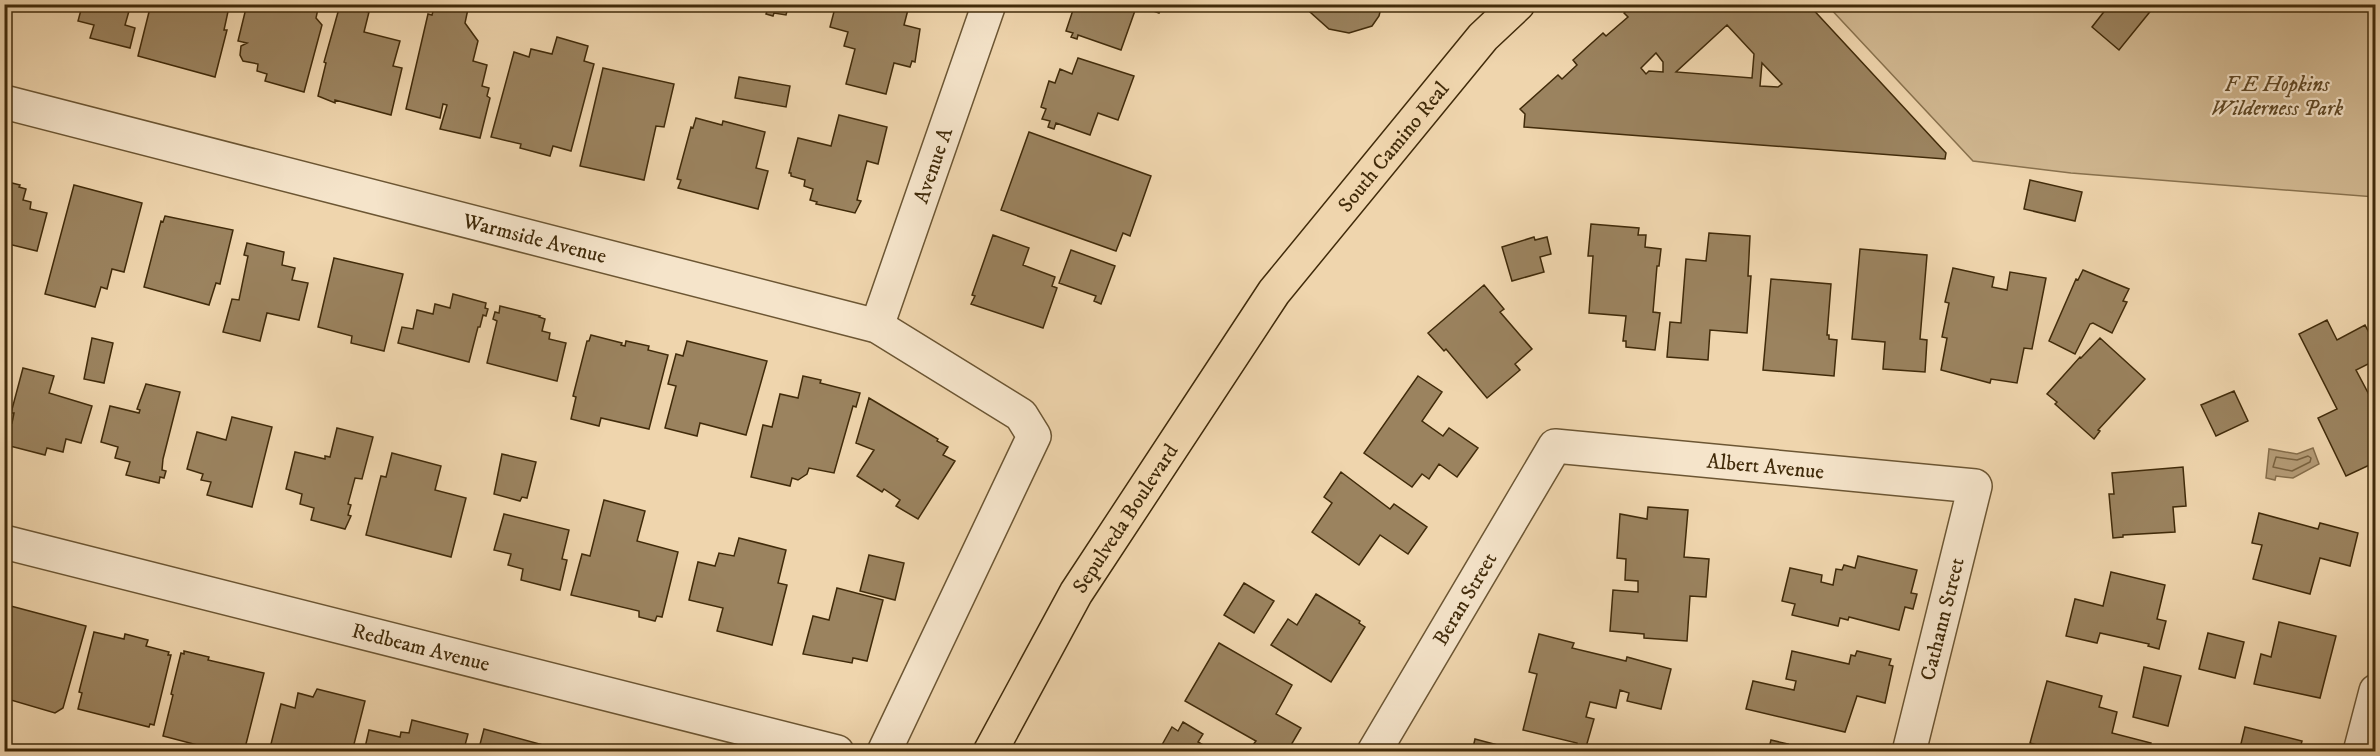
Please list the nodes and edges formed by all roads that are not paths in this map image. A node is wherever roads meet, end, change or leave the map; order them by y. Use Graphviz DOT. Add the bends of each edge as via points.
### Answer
graph roads {
  1 [pos="989,4"];
  2 [pos="1518,4"];
  3 [pos="4,102"];
  4 [pos="1274,292"];
  5 [pos="877,326"];
  6 [pos="1555,446"];
  7 [pos="1975,486"];
  8 [pos="4,542"];
  9 [pos="2376,691"];
  10 [pos="837,752"];
  11 [pos="884,752"];
  12 [pos="990,752"];
  13 [pos="1374,752"];
  14 [pos="1909,752"];
  15 [pos="2360,752"];
  1 -- 5 [label="street, Avenue A"];
  2 -- 4 [label="main road, South Camino Real" via="1483,38"];
  3 -- 5 [label="street, Warmside Avenue"];
  4 -- 12 [label="main road, Sepulveda Boulevard" via="1076,593"];
  5 -- 11 [label="street, Warmside Avenue" via="1021,415 1034,436"];
  6 -- 7 [label="street, Albert Avenue"];
  6 -- 13 [label="street, Beran Street"];
  7 -- 14 [label="street, Cathann Street"];
  8 -- 10 [label="street, Redbeam Avenue"];
  9 -- 15 [label="street"];
}
